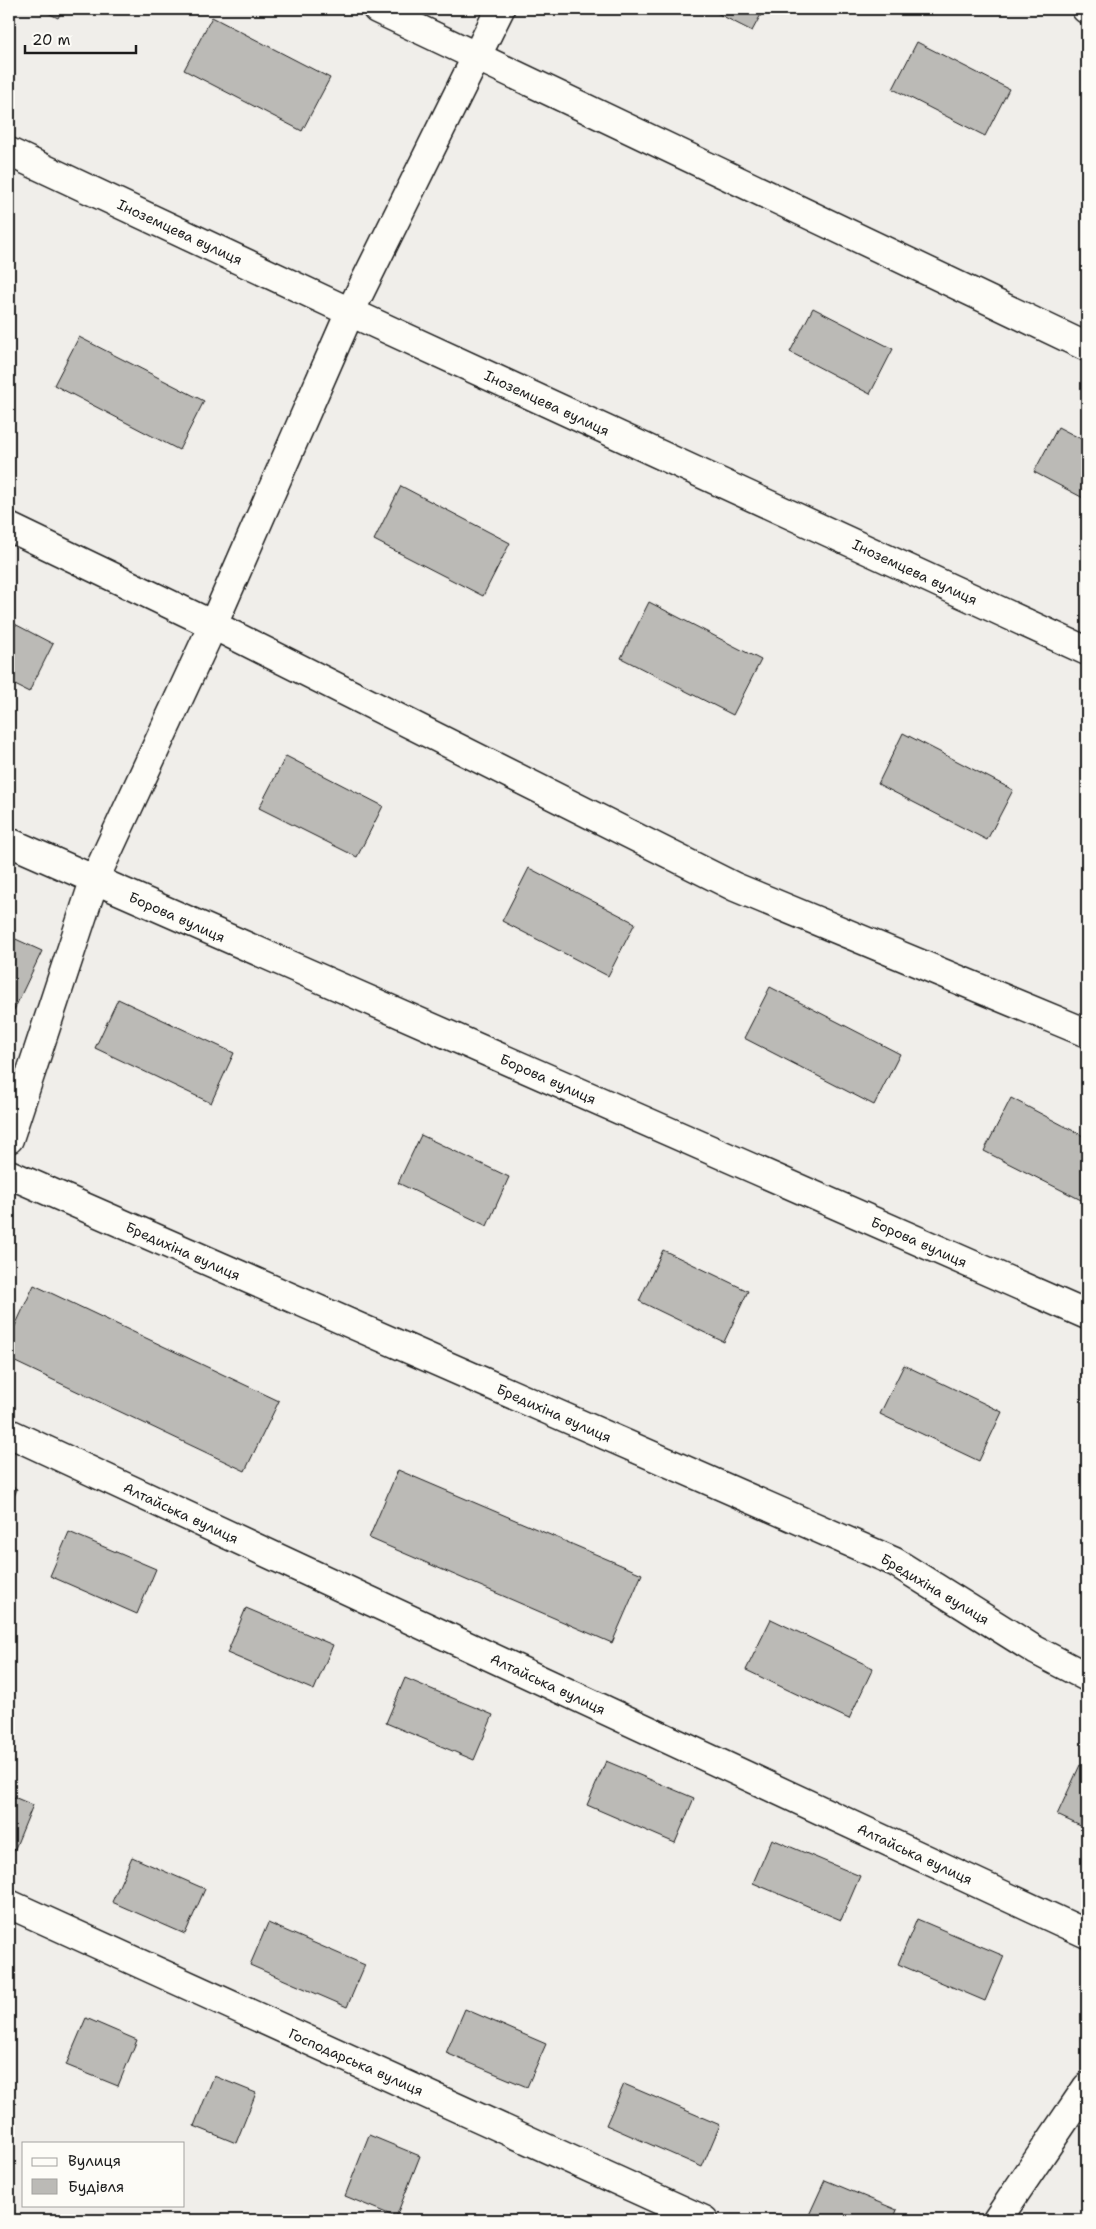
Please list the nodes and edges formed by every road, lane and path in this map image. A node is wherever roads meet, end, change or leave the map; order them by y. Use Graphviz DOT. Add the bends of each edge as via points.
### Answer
graph roads {
  1 [pos="377,9"];
  2 [pos="500,9"];
  3 [pos="478,56"];
  4 [pos="9,152"];
  5 [pos="350,312"];
  6 [pos="1087,347"];
  7 [pos="9,527"];
  8 [pos="213,625"];
  9 [pos="1087,651"];
  10 [pos="9,842"];
  11 [pos="94,881"];
  12 [pos="1087,1033"];
  13 [pos="9,1139"];
  14 [pos="9,1174"];
  15 [pos="1087,1315"];
  16 [pos="9,1433"];
  17 [pos="1087,1677"];
  18 [pos="9,1904"];
  19 [pos="1087,1934"];
  20 [pos="1087,2088"];
  21 [pos="704,2220"];
  22 [pos="997,2220"];
  1 -- 3 [label="street"];
  2 -- 3 [label="street"];
  3 -- 5 [label="street"];
  3 -- 6 [label="street"];
  4 -- 5 [label="street, Іноземцева вулиця"];
  5 -- 8 [label="street"];
  5 -- 9 [label="street, Іноземцева вулиця"];
  7 -- 8 [label="street"];
  8 -- 11 [label="street"];
  8 -- 12 [label="street" via="735,887"];
  10 -- 11 [label="street, Борова вулиця"];
  11 -- 13 [label="street"];
  11 -- 15 [label="street, Борова вулиця"];
  14 -- 17 [label="street, Бредихіна вулиця" via="895,1562 1034,1650"];
  16 -- 19 [label="street, Алтайська вулиця"];
  18 -- 21 [label="street, Господарська вулиця"];
  20 -- 22 [label="street"];
}
